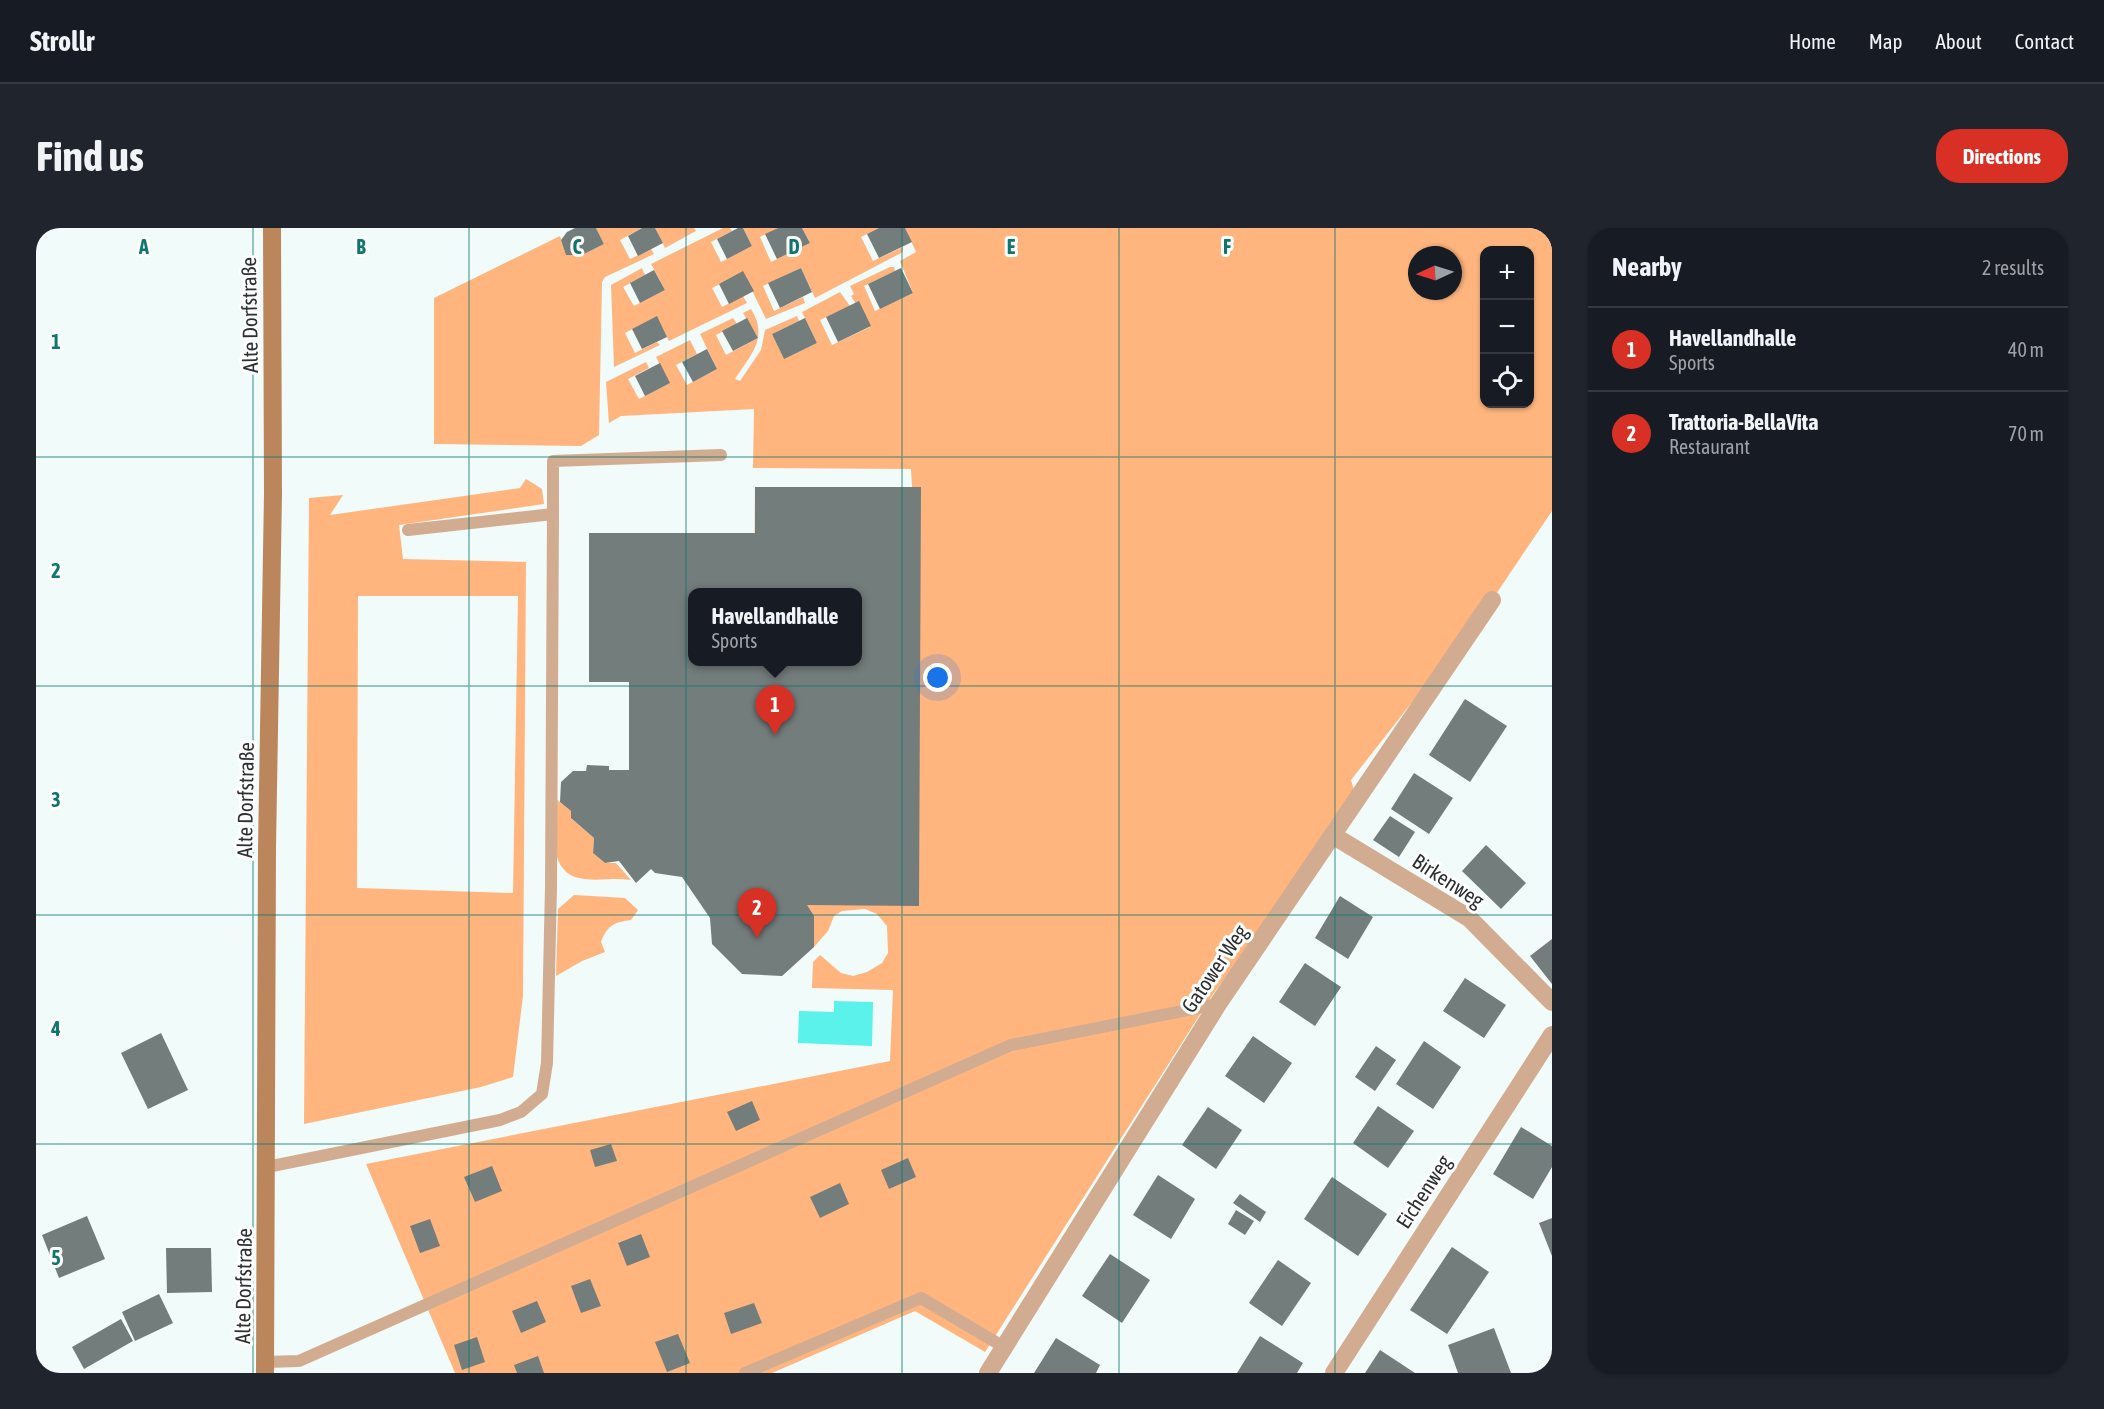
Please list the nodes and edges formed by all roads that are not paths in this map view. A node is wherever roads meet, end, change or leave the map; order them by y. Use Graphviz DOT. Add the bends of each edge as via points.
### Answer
graph roads {
  1 [pos="272,228"];
  2 [pos="721,455"];
  3 [pos="553,514"];
  4 [pos="408,530"];
  5 [pos="1492,600"];
  6 [pos="1334,836"];
  7 [pos="1552,1002"];
  8 [pos="1218,1004"];
  9 [pos="1552,1035"];
  10 [pos="267,1167"];
  11 [pos="1004,1347"];
  12 [pos="265,1368"];
  13 [pos="745,1373"];
  14 [pos="988,1373"];
  15 [pos="1334,1373"];
  1 -- 10 [label="street, Alte Dorfstraße"];
  2 -- 3 [label="lane" via="554,461"];
  3 -- 4 [label="lane"];
  3 -- 10 [label="lane" via="551,887 547,1063 542,1094 521,1112 500,1120"];
  5 -- 6 [label="street, Gatower Weg"];
  6 -- 7 [label="street, Birkenweg" via="1469,918"];
  6 -- 8 [label="street, Gatower Weg"];
  8 -- 11 [label="street, Gatower Weg"];
  8 -- 12 [label="lane" via="1011,1045 299,1361"];
  9 -- 15 [label="street, Eichenweg"];
  10 -- 12 [label="street, Alte Dorfstraße"];
  11 -- 13 [label="lane" via="921,1298"];
  11 -- 14 [label="street, Gatower Weg"];
}
